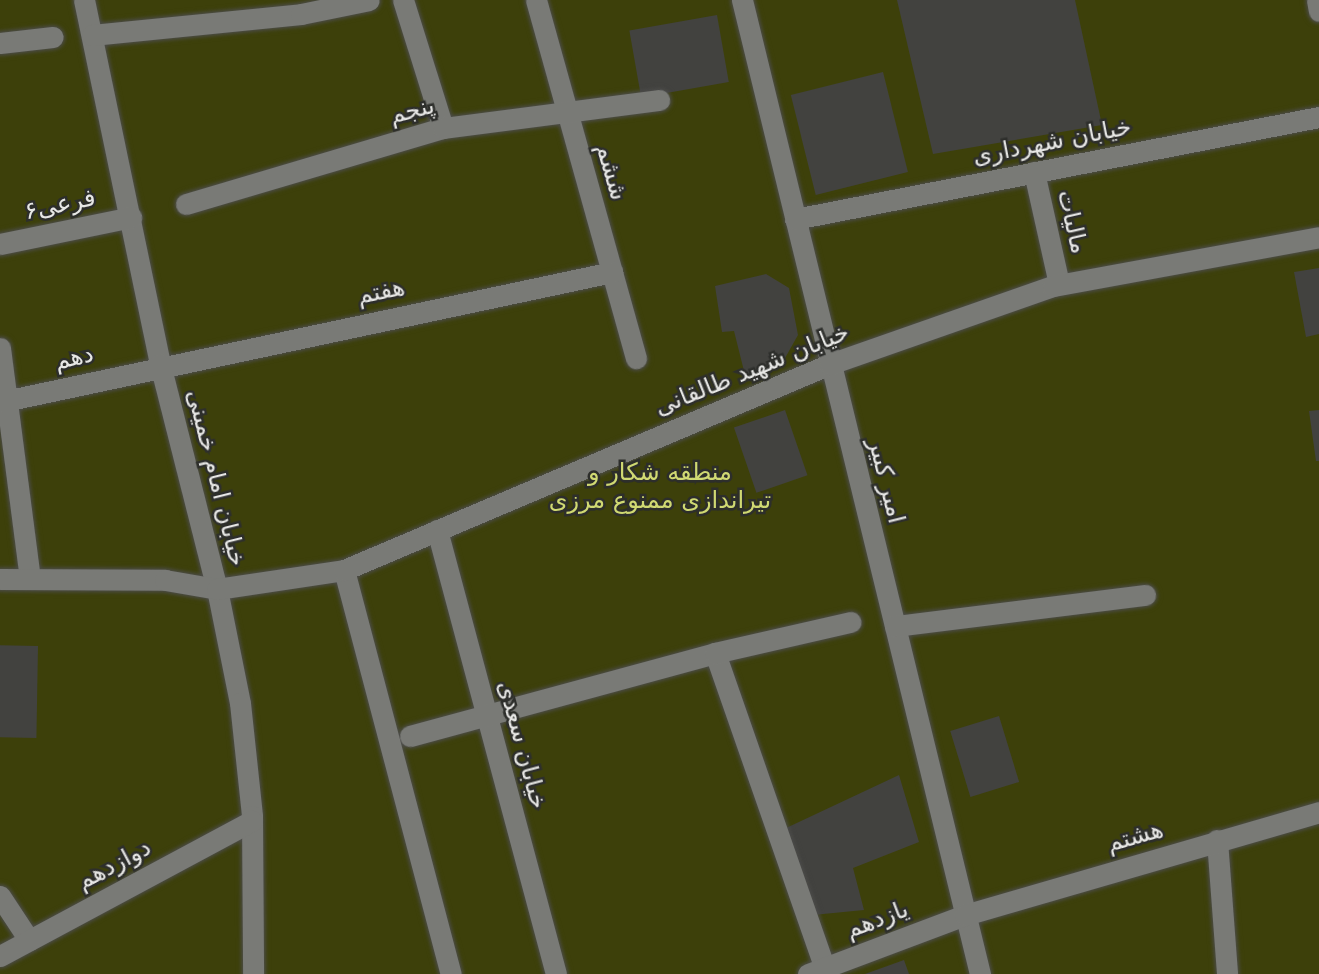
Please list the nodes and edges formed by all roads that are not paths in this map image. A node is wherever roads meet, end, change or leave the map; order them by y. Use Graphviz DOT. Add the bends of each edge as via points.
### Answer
graph roads {
  1 [pos="84,0"];
  2 [pos="369,0"];
  3 [pos="403,0"];
  4 [pos="536,0"];
  5 [pos="742,0"];
  6 [pos="1317,0"];
  7 [pos="1319,11"];
  8 [pos="92,35"];
  9 [pos="53,37"];
  10 [pos="0,43"];
  11 [pos="659,100"];
  12 [pos="567,110"];
  13 [pos="1319,117"];
  14 [pos="443,128"];
  15 [pos="1034,172"];
  16 [pos="186,204"];
  17 [pos="131,217"];
  18 [pos="795,219"];
  19 [pos="1319,237"];
  20 [pos="0,244"];
  21 [pos="612,272"];
  22 [pos="1059,284"];
  23 [pos="0,348"];
  24 [pos="636,358"];
  25 [pos="160,364"];
  26 [pos="830,364"];
  27 [pos="5,400"];
  28 [pos="437,530"];
  29 [pos="344,570"];
  30 [pos="30,578"];
  31 [pos="0,579"];
  32 [pos="217,589"];
  33 [pos="1145,595"];
  34 [pos="850,621"];
  35 [pos="895,626"];
  36 [pos="715,653"];
  37 [pos="487,717"];
  38 [pos="410,736"];
  39 [pos="1319,812"];
  40 [pos="252,821"];
  41 [pos="1217,840"];
  42 [pos="0,896"];
  43 [pos="965,915"];
  44 [pos="29,940"];
  45 [pos="0,956"];
  46 [pos="816,971"];
  47 [pos="253,974"];
  48 [pos="451,974"];
  49 [pos="556,974"];
  50 [pos="980,974"];
  51 [pos="1227,974"];
  1 -- 8 [label="street, خیابان امام خمینی"];
  2 -- 8 [label="street" via="301,14"];
  3 -- 14 [label="street"];
  4 -- 12 [label="street, ششم"];
  5 -- 18 [label="street, امیر کبیر"];
  6 -- 7 [label="street"];
  8 -- 17 [label="street, خیابان امام خمینی"];
  9 -- 10 [label="street"];
  11 -- 12 [label="street, پنجم" via="596,111"];
  12 -- 14 [label="street, پنجم"];
  12 -- 21 [label="street, ششم"];
  13 -- 15 [label="street, خیابان شهرداری"];
  14 -- 16 [label="street, پنجم"];
  15 -- 18 [label="street, خیابان شهرداری"];
  15 -- 22 [label="street, مالیات"];
  17 -- 20 [label="street, فرعی۶"];
  17 -- 25 [label="street, خیابان امام خمینی"];
  18 -- 26 [label="street, امیر کبیر"];
  19 -- 22 [label="street, خیابان شهيد طالقانی"];
  21 -- 24 [label="street, ششم"];
  21 -- 25 [label="street, هفتم"];
  22 -- 26 [label="street, خیابان شهيد طالقانی"];
  23 -- 27 [label="street"];
  25 -- 27 [label="street, دهم"];
  25 -- 32 [label="street, خیابان امام خمینی"];
  26 -- 28 [label="street, خیابان شهيد طالقانی"];
  26 -- 35 [label="street, امیر کبیر"];
  27 -- 30 [label="street"];
  28 -- 29 [label="street, خیابان شهيد طالقانی"];
  28 -- 37 [label="street, خیابان سعدی"];
  29 -- 32 [label="street, خیابان شهيد طالقانی"];
  29 -- 48 [label="street"];
  30 -- 31 [label="street, خیابان شهيد طالقانی"];
  30 -- 32 [label="street, خیابان شهيد طالقانی" via="165,580"];
  32 -- 40 [label="street, خیابان امام خمینی" via="240,704"];
  33 -- 35 [label="street"];
  34 -- 36 [label="street"];
  35 -- 43 [label="street, امیر کبیر"];
  36 -- 37 [label="street"];
  36 -- 46 [label="street"];
  37 -- 38 [label="street"];
  37 -- 49 [label="street, خیابان سعدی"];
  39 -- 41 [label="street, هشتم"];
  40 -- 44 [label="street, دوازدهم"];
  40 -- 47 [label="street, خیابان امام خمینی"];
  41 -- 43 [label="street, هشتم"];
  41 -- 51 [label="street"];
  42 -- 44 [label="street"];
  43 -- 46 [label="street, یازدهم"];
  43 -- 50 [label="street, امیر کبیر"];
  44 -- 45 [label="street, دوازدهم"];
}
